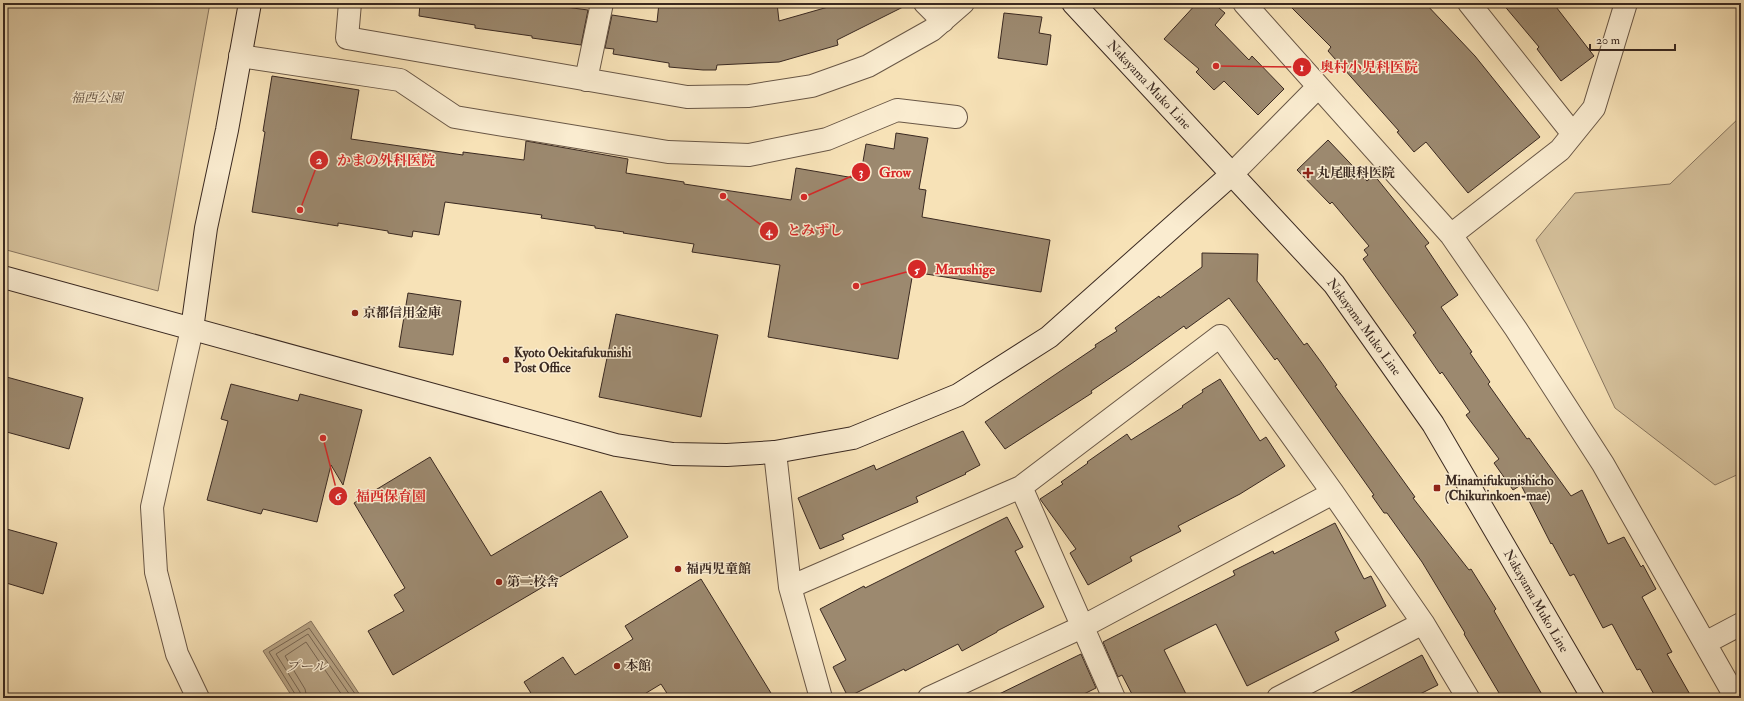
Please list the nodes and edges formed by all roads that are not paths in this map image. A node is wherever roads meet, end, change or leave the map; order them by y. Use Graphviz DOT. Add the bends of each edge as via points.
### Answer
graph roads {
  1 [pos="250,3"];
  2 [pos="350,3"];
  3 [pos="602,3"];
  4 [pos="925,3"];
  5 [pos="963,3"];
  6 [pos="1073,3"];
  7 [pos="1244,3"];
  8 [pos="1469,3"];
  9 [pos="1626,3"];
  10 [pos="943,21"];
  11 [pos="240,56"];
  12 [pos="586,80"];
  13 [pos="1318,87"];
  14 [pos="956,117"];
  15 [pos="1573,134"];
  16 [pos="1232,174"];
  17 [pos="1451,235"];
  18 [pos="3,278"];
  19 [pos="192,329"];
  20 [pos="774,452"];
  21 [pos="1021,487"];
  22 [pos="1333,493"];
  23 [pos="790,588"];
  24 [pos="1423,623"];
  25 [pos="1741,624"];
  26 [pos="1082,627"];
  27 [pos="1705,643"];
  28 [pos="198,698"];
  29 [pos="821,698"];
  30 [pos="929,698"];
  31 [pos="1114,698"];
  32 [pos="1278,698"];
  33 [pos="1468,698"];
  34 [pos="1593,698"];
  35 [pos="1736,698"];
  1 -- 11 [label="street"];
  2 -- 12 [label="street" via="347,38"];
  3 -- 12 [label="street"];
  4 -- 10 [label="street"];
  5 -- 10 [label="street"];
  6 -- 16 [label="street, Nakayama Muko Line"];
  7 -- 13 [label="street"];
  8 -- 15 [label="street"];
  9 -- 15 [label="street" via="1594,108"];
  10 -- 12 [label="street" via="932,30 868,66 805,87 749,96 686,97"];
  11 -- 14 [label="street" via="400,80 455,117 668,152 749,155 827,139 897,110"];
  11 -- 19 [label="street" via="206,228"];
  13 -- 16 [label="street"];
  13 -- 17 [label="street"];
  15 -- 17 [label="street" via="1560,150"];
  16 -- 20 [label="street" via="1049,337 958,395 853,438"];
  16 -- 34 [label="street, Nakayama Muko Line" via="1334,284 1428,418"];
  17 -- 27 [label="street" via="1516,329 1603,464"];
  18 -- 19 [label="street"];
  19 -- 20 [label="street" via="616,445 673,454 727,455"];
  19 -- 28 [label="street" via="152,507 156,572 177,654"];
  20 -- 23 [label="street"];
  21 -- 22 [label="street" via="1220,336"];
  21 -- 23 [label="street"];
  21 -- 26 [label="street"];
  22 -- 24 [label="street"];
  22 -- 26 [label="street"];
  23 -- 29 [label="street"];
  24 -- 32 [label="street"];
  24 -- 33 [label="street"];
  25 -- 27 [label="street"];
  26 -- 30 [label="street"];
  26 -- 31 [label="street"];
  27 -- 35 [label="street"];
}
